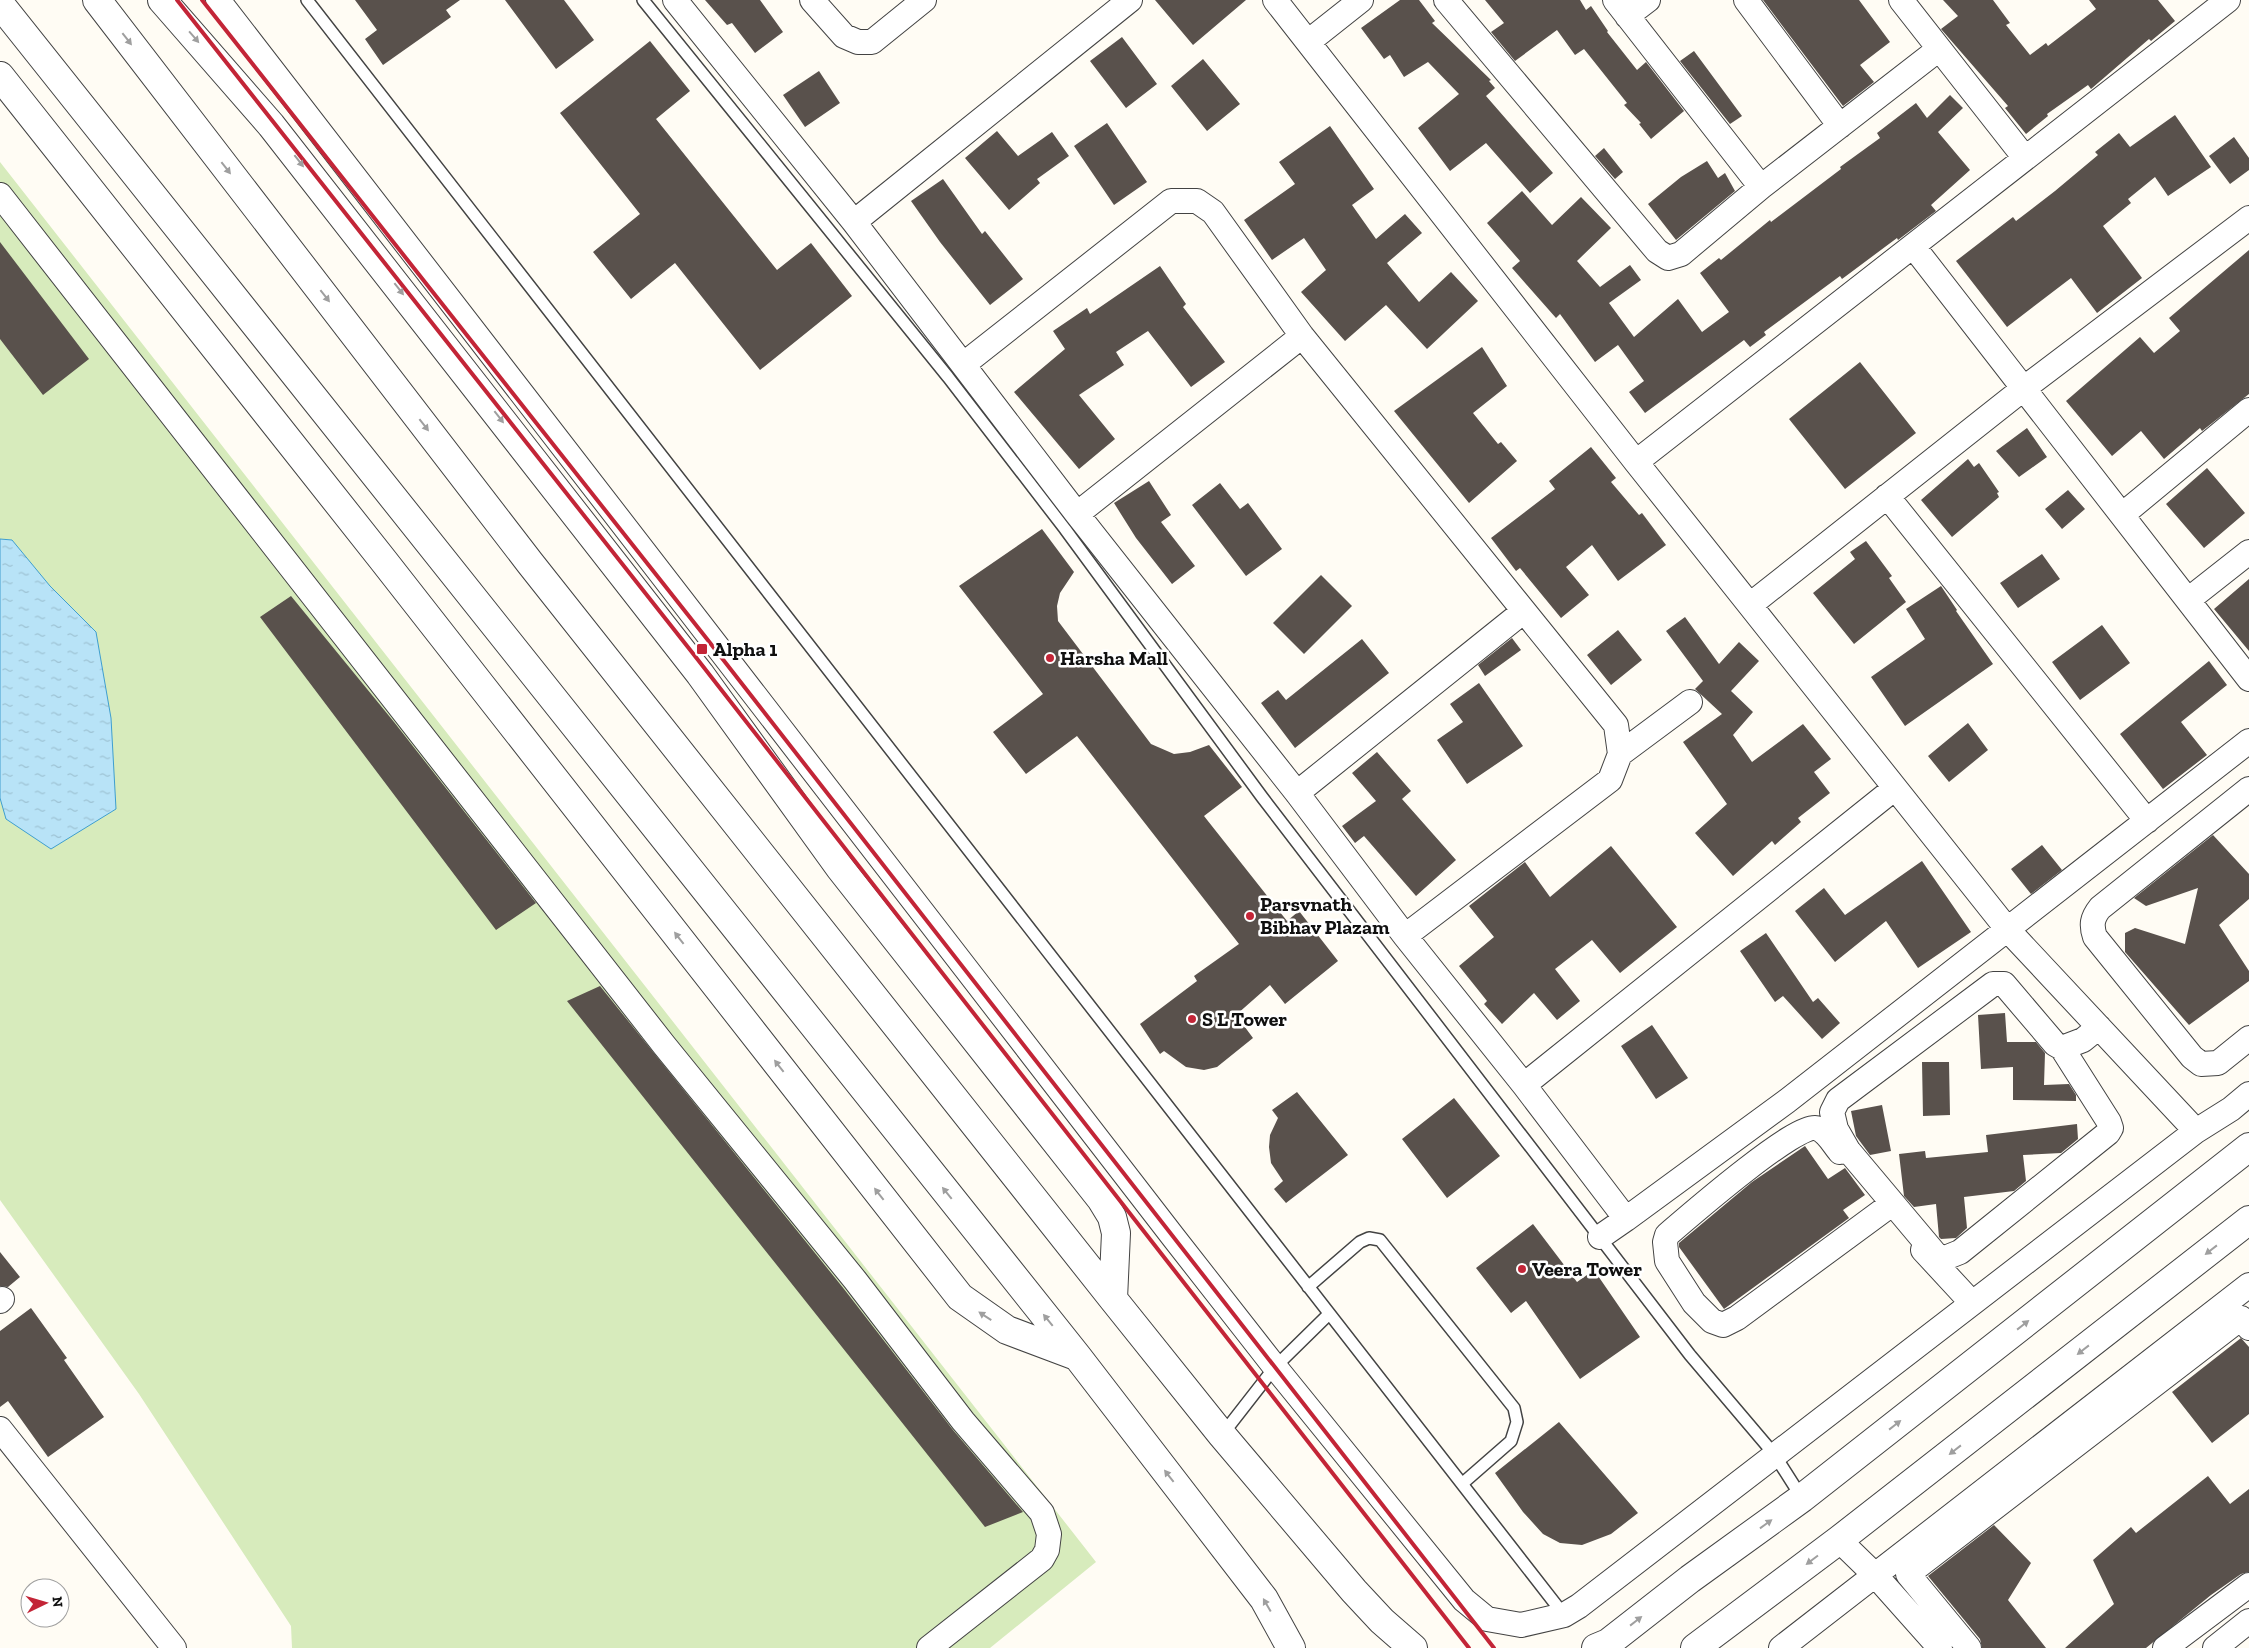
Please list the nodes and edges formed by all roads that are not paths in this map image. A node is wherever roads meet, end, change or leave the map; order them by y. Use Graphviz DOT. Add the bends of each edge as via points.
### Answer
graph roads {
  1 [pos="97,0"];
  2 [pos="162,0"];
  3 [pos="218,0"];
  4 [pos="307,0"];
  5 [pos="643,0"];
  6 [pos="675,0"];
  7 [pos="812,0"];
  8 [pos="924,0"];
  9 [pos="1130,0"];
  10 [pos="1275,0"];
  11 [pos="1361,0"];
  12 [pos="1446,0"];
  13 [pos="1648,0"];
  14 [pos="1746,0"];
  15 [pos="1901,0"];
  16 [pos="2227,0"];
  17 [pos="0,4"];
  18 [pos="1621,8"];
  19 [pos="1308,42"];
  20 [pos="1939,49"];
  21 [pos="0,76"];
  22 [pos="1840,126"];
  23 [pos="2025,158"];
  24 [pos="1761,187"];
  25 [pos="0,195"];
  26 [pos="2249,218"];
  27 [pos="854,222"];
  28 [pos="1913,246"];
  29 [pos="1302,336"];
  30 [pos="964,364"];
  31 [pos="2023,389"];
  32 [pos="2249,410"];
  33 [pos="1636,462"];
  34 [pos="1887,496"];
  35 [pos="1077,514"];
  36 [pos="2122,515"];
  37 [pos="2249,552"];
  38 [pos="2188,600"];
  39 [pos="1750,604"];
  40 [pos="1524,611"];
  41 [pos="2249,679"];
  42 [pos="1690,702"];
  43 [pos="2249,741"];
  44 [pos="1620,754"];
  45 [pos="1895,788"];
  46 [pos="2249,788"];
  47 [pos="1298,793"];
  48 [pos="2147,821"];
  49 [pos="2008,930"];
  50 [pos="1405,936"];
  51 [pos="2099,1027"];
  52 [pos="2249,1038"];
  53 [pos="2062,1048"];
  54 [pos="1524,1085"];
  55 [pos="2249,1094"];
  56 [pos="2240,1107"];
  57 [pos="2196,1131"];
  58 [pos="2249,1147"];
  59 [pos="1885,1209"];
  60 [pos="1626,1219"];
  61 [pos="2249,1220"];
  62 [pos="1600,1237"];
  63 [pos="2249,1285"];
  64 [pos="1308,1287"];
  65 [pos="1113,1299"];
  66 [pos="1972,1303"];
  67 [pos="1329,1314"];
  68 [pos="2249,1328"];
  69 [pos="1077,1356"];
  70 [pos="1275,1367"];
  71 [pos="2085,1426"];
  72 [pos="0,1429"];
  73 [pos="1222,1435"];
  74 [pos="2054,1449"];
  75 [pos="1774,1454"];
  76 [pos="1462,1483"];
  77 [pos="1802,1498"];
  78 [pos="1839,1540"];
  79 [pos="1876,1576"];
  80 [pos="2249,1585"];
  81 [pos="1564,1615"];
  82 [pos="2249,1621"];
  83 [pos="174,1648"];
  84 [pos="929,1648"];
  85 [pos="1291,1648"];
  86 [pos="1413,1648"];
  87 [pos="1596,1648"];
  88 [pos="1695,1648"];
  89 [pos="1781,1648"];
  90 [pos="1940,1648"];
  91 [pos="1969,1648"];
  92 [pos="2165,1648"];
  93 [pos="2215,1648"];
  1 -- 65 [label="street, one-way" via="530,563"];
  2 -- 65 [label="street, one-way" via="271,125 688,658 840,868 1101,1199 1112,1217 1116,1232"];
  3 -- 70 [label="street"];
  4 -- 64 [label="lane"];
  5 -- 62 [label="lane" via="948,377 1065,529 1262,797"];
  6 -- 27 [label="street"];
  7 -- 8 [label="street" via="844,36 858,42 872,42"];
  9 -- 27 [label="street"];
  10 -- 19 [label="street"];
  11 -- 19 [label="street"];
  12 -- 24 [label="street" via="1657,251 1668,258 1681,254"];
  13 -- 18 [label="street"];
  14 -- 22 [label="street"];
  15 -- 20 [label="street"];
  16 -- 23 [label="street"];
  69 -- 17 [label="street, one-way"];
  18 -- 24 [label="street"];
  19 -- 33 [label="street"];
  20 -- 22 [label="street"];
  20 -- 23 [label="street"];
  69 -- 21 [label="street, one-way" via="1007,1330 960,1297"];
  22 -- 24 [label="street"];
  23 -- 28 [label="street"];
  25 -- 84 [label="street" via="664,1046 855,1280 964,1421 1042,1513 1049,1534 1048,1550 1042,1559"];
  26 -- 31 [label="street"];
  27 -- 30 [label="street"];
  28 -- 31 [label="street"];
  28 -- 33 [label="street"];
  29 -- 30 [label="street" via="1213,212 1197,200 1171,201"];
  29 -- 35 [label="street"];
  29 -- 40 [label="street"];
  30 -- 35 [label="street"];
  31 -- 34 [label="street"];
  31 -- 36 [label="street"];
  32 -- 36 [label="street"];
  33 -- 39 [label="street"];
  34 -- 39 [label="street"];
  34 -- 48 [label="street"];
  35 -- 47 [label="street"];
  36 -- 38 [label="street"];
  37 -- 38 [label="street"];
  38 -- 41 [label="street"];
  39 -- 45 [label="street"];
  40 -- 44 [label="street" via="1616,725"];
  40 -- 47 [label="street"];
  42 -- 44 [label="street"];
  43 -- 48 [label="street"];
  44 -- 50 [label="street" via="1610,780"];
  45 -- 49 [label="street"];
  45 -- 54 [label="street"];
  46 -- 52 [label="street" via="2100,908 2093,917 2092,928 2192,1057 2201,1064 2218,1063"];
  47 -- 50 [label="street"];
  48 -- 49 [label="street"];
  49 -- 51 [label="street"];
  49 -- 60 [label="street" via="1787,1101"];
  50 -- 54 [label="street"];
  51 -- 53 [label="street" via="2083,1040"];
  51 -- 57 [label="street"];
  53 -- 53 [label="street" via="2055,1044 2004,984 1994,984 1838,1100 1832,1112 1836,1129 1848,1150 1937,1256 1945,1258 1960,1252 2108,1133 2111,1128 2109,1122"];
  54 -- 60 [label="street"];
  55 -- 56 [label="street"];
  56 -- 57 [label="street"];
  57 -- 66 [label="street"];
  77 -- 58 [label="street, one-way"];
  59 -- 59 [label="street" via="1723,1325 1712,1321 1694,1303 1667,1261 1667,1234 1779,1144 1815,1127 1824,1132"];
  59 -- 66 [label="street"];
  60 -- 62 [label="street"];
  61 -- 78 [label="street, one-way"];
  62 -- 75 [label="lane" via="1690,1355"];
  63 -- 71 [label="street"];
  64 -- 67 [label="lane"];
  64 -- 76 [label="lane" via="1360,1242 1369,1238 1380,1240 1514,1408 1517,1422 1511,1441"];
  65 -- 73 [label="street"];
  66 -- 75 [label="street"];
  67 -- 70 [label="lane"];
  67 -- 76 [label="lane"];
  68 -- 71 [label="street" via="2241,1318"];
  85 -- 69 [label="street, one-way" via="1264,1600"];
  70 -- 73 [label="lane"];
  70 -- 81 [label="street" via="1464,1600 1487,1619 1521,1625"];
  71 -- 74 [label="street"];
  72 -- 83 [label="street"];
  73 -- 86 [label="street" via="1354,1591"];
  74 -- 79 [label="street"];
  74 -- 91 [label="street" via="1908,1574"];
  75 -- 77 [label="lane"];
  75 -- 81 [label="street"];
  76 -- 81 [label="lane"];
  87 -- 77 [label="street, one-way" via="1608,1644 1690,1579"];
  78 -- 79 [label="street"];
  78 -- 88 [label="street, one-way"];
  79 -- 89 [label="street"];
  79 -- 90 [label="street"];
  80 -- 92 [label="street"];
  82 -- 93 [label="street"];
}
